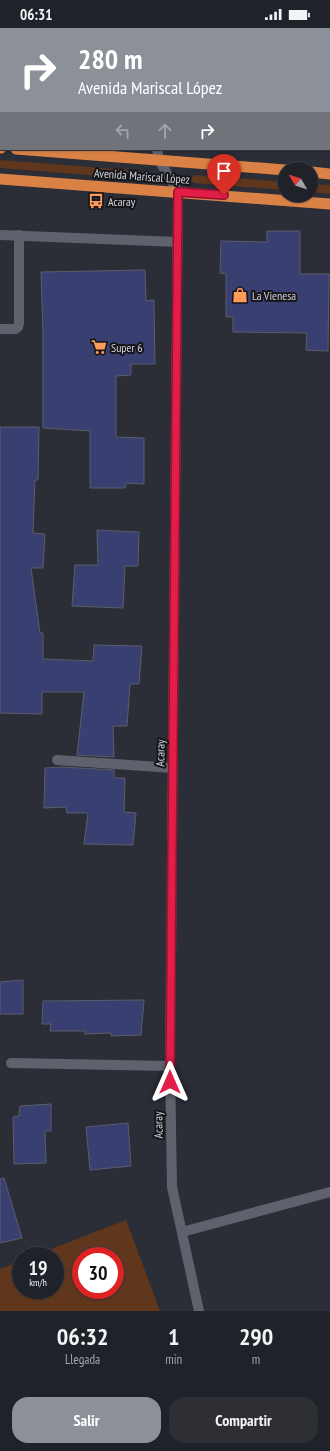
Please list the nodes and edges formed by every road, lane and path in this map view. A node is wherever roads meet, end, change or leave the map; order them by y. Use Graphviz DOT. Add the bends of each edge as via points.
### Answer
graph roads {
  1 [pos="44,150"];
  2 [pos="158,154"];
  3 [pos="278,169"];
  4 [pos="318,173"];
  5 [pos="330,174"];
  6 [pos="0,179"];
  7 [pos="178,192"];
  8 [pos="330,204"];
  9 [pos="0,235"];
  10 [pos="19,236"];
  11 [pos="178,242"];
  12 [pos="0,329"];
  13 [pos="56,760"];
  14 [pos="173,768"];
  15 [pos="11,1063"];
  16 [pos="170,1066"];
  17 [pos="330,1192"];
  18 [pos="182,1232"];
  19 [pos="199,1311"];
  1 -- 2 [label="highway, Avenida Mariscal López"];
  2 -- 3 [label="highway, Avenida Mariscal López"];
  2 -- 7 [label="street"];
  4 -- 5 [label="highway"];
  6 -- 7 [label="highway, Avenida Mariscal López"];
  7 -- 8 [label="highway, Avenida Mariscal López"];
  7 -- 11 [label="street, Acaray"];
  9 -- 10 [label="street"];
  10 -- 11 [label="street"];
  10 -- 12 [label="street" via="18,327"];
  11 -- 14 [label="street, Acaray"];
  13 -- 14 [label="street"];
  14 -- 16 [label="street, Acaray"];
  15 -- 16 [label="street"];
  16 -- 18 [label="street, Acaray" via="172,1187"];
  17 -- 18 [label="street"];
  18 -- 19 [label="street, Acaray"];
}
